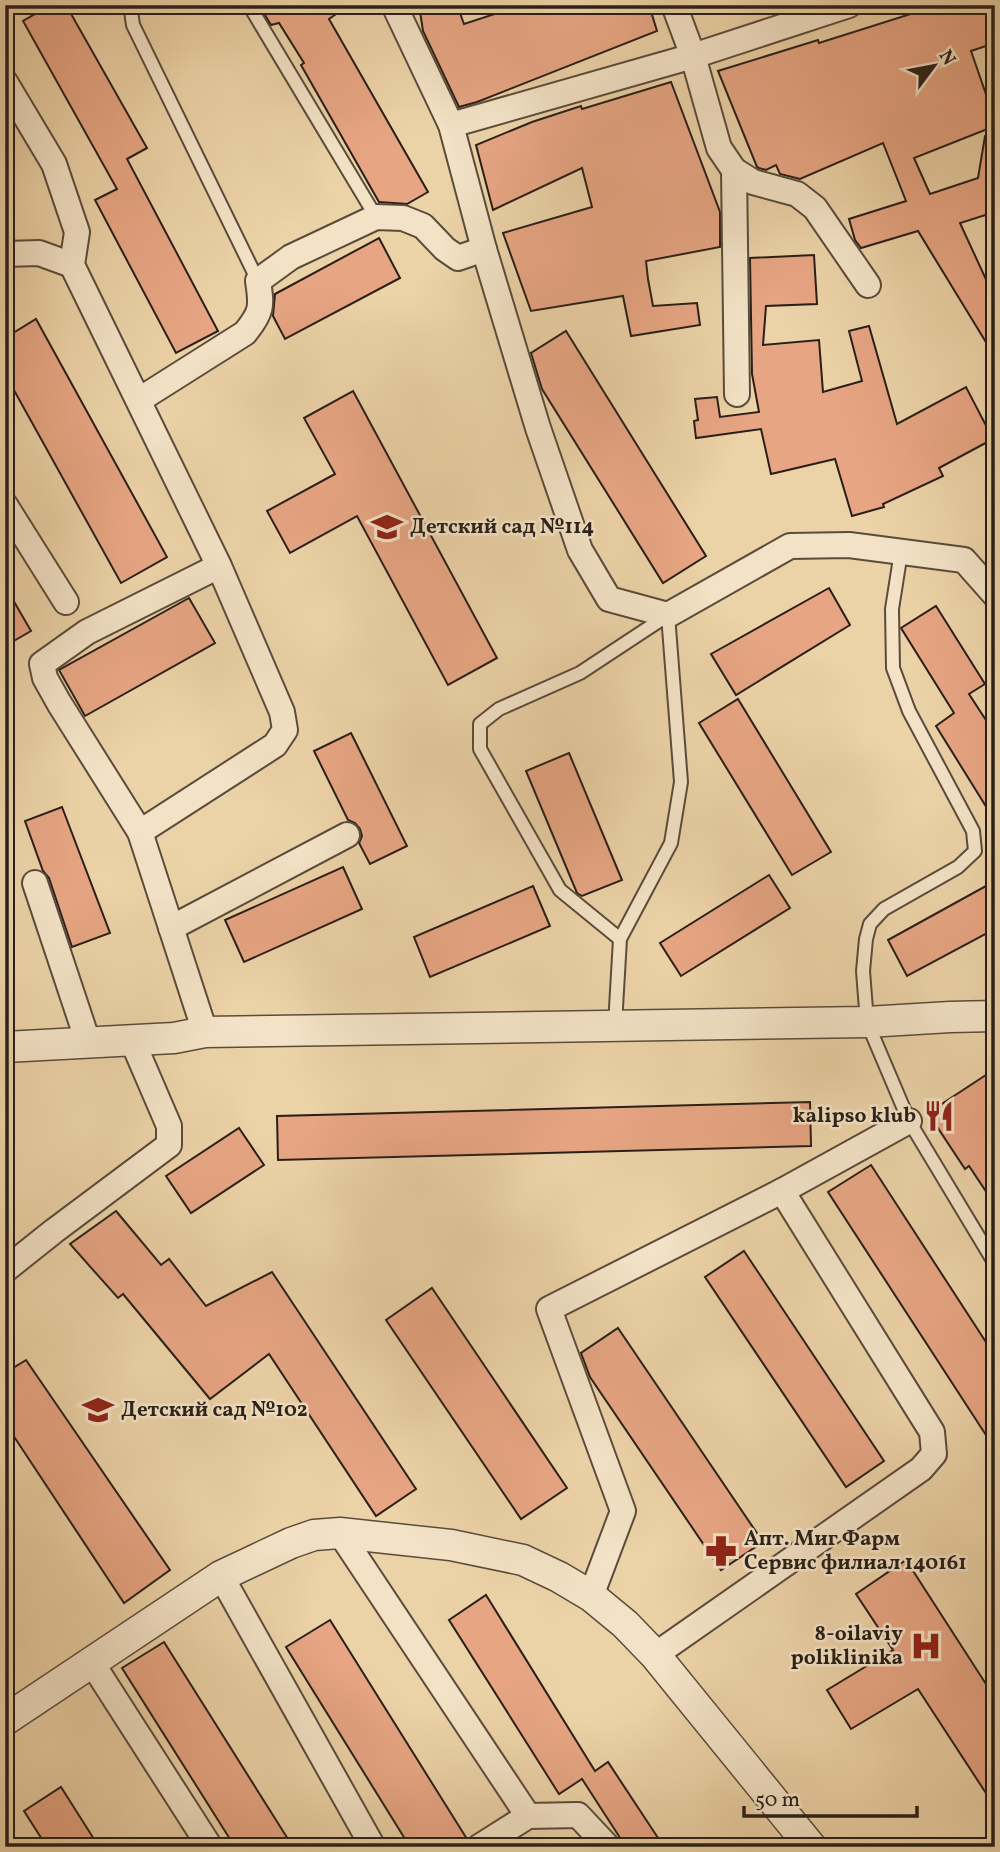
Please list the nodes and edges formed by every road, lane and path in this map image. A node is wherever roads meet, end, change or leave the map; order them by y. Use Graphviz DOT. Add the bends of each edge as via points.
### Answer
graph roads {
  1 [pos="133,5"];
  2 [pos="249,5"];
  3 [pos="394,5"];
  4 [pos="674,5"];
  5 [pos="849,5"];
  6 [pos="693,56"];
  7 [pos="5,82"];
  8 [pos="450,125"];
  9 [pos="734,170"];
  10 [pos="376,217"];
  11 [pos="484,248"];
  12 [pos="5,254"];
  13 [pos="72,265"];
  14 [pos="258,281"];
  15 [pos="869,285"];
  16 [pos="737,394"];
  17 [pos="139,400"];
  18 [pos="5,505"];
  19 [pos="901,552"];
  20 [pos="219,566"];
  21 [pos="995,595"];
  22 [pos="66,602"];
  23 [pos="668,615"];
  24 [pos="140,832"];
  25 [pos="348,835"];
  26 [pos="35,883"];
  27 [pos="171,928"];
  28 [pos="620,939"];
  29 [pos="995,1016"];
  30 [pos="867,1022"];
  31 [pos="615,1026"];
  32 [pos="205,1032"];
  33 [pos="132,1040"];
  34 [pos="88,1042"];
  35 [pos="5,1047"];
  36 [pos="909,1121"];
  37 [pos="782,1191"];
  38 [pos="995,1264"];
  39 [pos="5,1270"];
  40 [pos="340,1533"];
  41 [pos="221,1576"];
  42 [pos="591,1596"];
  43 [pos="655,1655"];
  44 [pos="92,1663"];
  45 [pos="5,1720"];
  46 [pos="528,1816"];
  47 [pos="210,1847"];
  48 [pos="373,1847"];
  49 [pos="479,1847"];
  50 [pos="608,1847"];
  51 [pos="811,1847"];
  1 -- 14 [label="lane" via="133,25"];
  2 -- 10 [label="lane"];
  3 -- 8 [label="street"];
  4 -- 6 [label="street"];
  5 -- 6 [label="street"];
  6 -- 8 [label="street"];
  6 -- 9 [label="street" via="719,148"];
  7 -- 13 [label="street" via="54,164 77,232"];
  8 -- 11 [label="street"];
  9 -- 15 [label="street" via="752,182 797,194 815,208"];
  9 -- 16 [label="street"];
  10 -- 11 [label="street" via="403,218 424,226 458,257"];
  10 -- 14 [label="street" via="292,257"];
  11 -- 23 [label="street" via="580,550 609,599"];
  12 -- 13 [label="street" via="39,253"];
  13 -- 17 [label="street"];
  14 -- 17 [label="street" via="261,302 257,318 244,333"];
  17 -- 20 [label="street"];
  18 -- 22 [label="street"];
  19 -- 21 [label="street" via="964,560"];
  19 -- 23 [label="street" via="849,545 790,546"];
  19 -- 30 [label="lane" via="892,609 893,668 909,710 973,831 975,851 958,867 884,909 870,924 863,971"];
  20 -- 24 [label="street" via="282,712 285,730 275,745"];
  20 -- 24 [label="street" via="87,632 43,664 59,703"];
  23 -- 28 [label="lane" via="681,782 671,843"];
  23 -- 28 [label="lane" via="580,673 499,709 480,724 480,749 560,890"];
  24 -- 27 [label="street"];
  25 -- 27 [label="street"];
  26 -- 34 [label="street"];
  27 -- 32 [label="street"];
  28 -- 31 [label="lane"];
  29 -- 30 [label="street"];
  30 -- 31 [label="street"];
  30 -- 36 [label="lane"];
  31 -- 32 [label="street"];
  32 -- 33 [label="street"];
  33 -- 34 [label="street"];
  33 -- 39 [label="street" via="169,1126 169,1145"];
  34 -- 35 [label="street"];
  36 -- 37 [label="street"];
  36 -- 38 [label="lane"];
  37 -- 42 [label="street" via="549,1309 622,1511"];
  37 -- 43 [label="street" via="932,1432 934,1454 921,1469"];
  40 -- 41 [label="street" via="291,1543"];
  40 -- 42 [label="street" via="451,1545 523,1560"];
  40 -- 46 [label="street"];
  41 -- 44 [label="street"];
  41 -- 48 [label="street"];
  42 -- 43 [label="street"];
  43 -- 51 [label="street"];
  44 -- 45 [label="street"];
  44 -- 47 [label="street"];
  46 -- 49 [label="street"];
  46 -- 50 [label="street" via="578,1815"];
}
